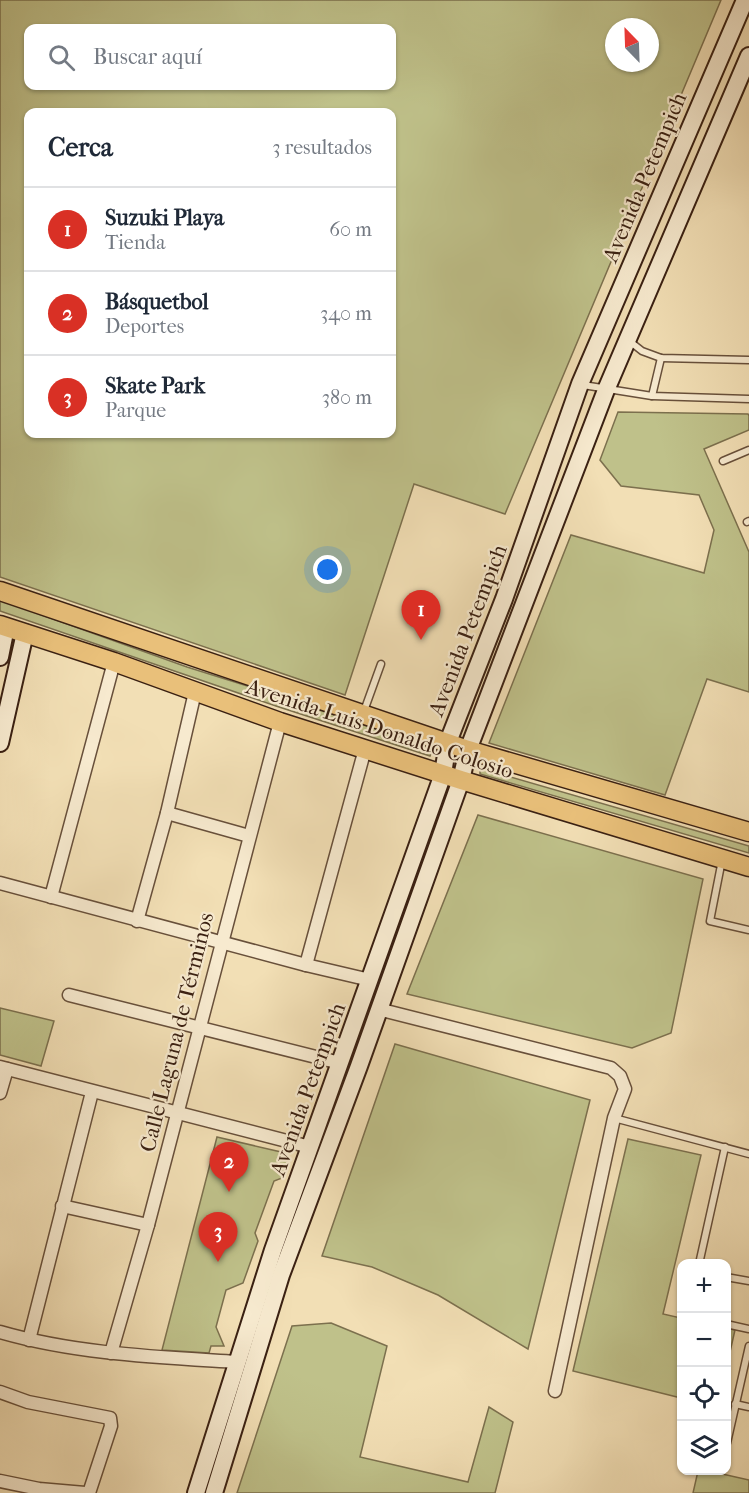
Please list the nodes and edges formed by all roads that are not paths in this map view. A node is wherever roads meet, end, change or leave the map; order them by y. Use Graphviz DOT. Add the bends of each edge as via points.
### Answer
graph roads {
  1 [pos="744,0"];
  2 [pos="749,56"];
  3 [pos="628,340"];
  4 [pos="661,358"];
  5 [pos="749,360"];
  6 [pos="580,384"];
  7 [pos="606,390"];
  8 [pos="652,396"];
  9 [pos="749,399"];
  10 [pos="749,450"];
  11 [pos="723,461"];
  12 [pos="0,591"];
  13 [pos="3,626"];
  14 [pos="25,633"];
  15 [pos="0,657"];
  16 [pos="114,662"];
  17 [pos="381,664"];
  18 [pos="195,692"];
  19 [pos="363,715"];
  20 [pos="280,722"];
  21 [pos="448,742"];
  22 [pos="0,743"];
  23 [pos="365,749"];
  24 [pos="468,750"];
  25 [pos="443,774"];
  26 [pos="461,780"];
  27 [pos="167,813"];
  28 [pos="749,832"];
  29 [pos="249,836"];
  30 [pos="722,859"];
  31 [pos="749,867"];
  32 [pos="0,883"];
  33 [pos="51,897"];
  34 [pos="137,921"];
  35 [pos="749,930"];
  36 [pos="221,943"];
  37 [pos="306,965"];
  38 [pos="370,980"];
  39 [pos="69,995"];
  40 [pos="378,1009"];
  41 [pos="200,1028"];
  42 [pos="340,1064"];
  43 [pos="3,1068"];
  44 [pos="92,1092"];
  45 [pos="0,1093"];
  46 [pos="178,1112"];
  47 [pos="614,1118"];
  48 [pos="310,1147"];
  49 [pos="724,1147"];
  50 [pos="749,1154"];
  51 [pos="62,1206"];
  52 [pos="148,1225"];
  53 [pos="700,1259"];
  54 [pos="731,1278"];
  55 [pos="749,1281"];
  56 [pos="731,1325"];
  57 [pos="749,1329"];
  58 [pos="0,1332"];
  59 [pos="29,1340"];
  60 [pos="749,1346"];
  61 [pos="111,1353"];
  62 [pos="236,1362"];
  63 [pos="555,1391"];
  64 [pos="0,1392"];
  65 [pos="735,1404"];
  66 [pos="749,1407"];
  67 [pos="731,1424"];
  68 [pos="0,1481"];
  69 [pos="87,1493"];
  70 [pos="196,1493"];
  71 [pos="214,1493"];
  1 -- 6 [label="main road, Avenida Petempich"];
  2 -- 3 [label="main road, Avenida Petempich"];
  3 -- 4 [label="lane"];
  3 -- 7 [label="main road, Avenida Petempich"];
  4 -- 5 [label="lane"];
  4 -- 8 [label="lane"];
  6 -- 7 [label="lane"];
  6 -- 21 [label="main road, Avenida Petempich" via="504,599"];
  7 -- 8 [label="lane"];
  7 -- 24 [label="main road, Avenida Petempich"];
  8 -- 9 [label="lane"];
  10 -- 11 [label="lane"];
  12 -- 19 [label="main road, Avenida Luis Donaldo Colosio"];
  13 -- 14 [label="main road, Avenida Luis Donaldo Colosio"];
  13 -- 15 [label="main road"];
  14 -- 16 [label="main road, Avenida Luis Donaldo Colosio"];
  14 -- 22 [label="main road"];
  16 -- 18 [label="main road, Avenida Luis Donaldo Colosio"];
  16 -- 33 [label="street"];
  17 -- 19 [label="lane"];
  18 -- 20 [label="main road, Avenida Luis Donaldo Colosio"];
  18 -- 27 [label="street"];
  19 -- 21 [label="main road, Avenida Luis Donaldo Colosio"];
  20 -- 23 [label="main road, Avenida Luis Donaldo Colosio"];
  20 -- 29 [label="street, Calle Laguna de Términos"];
  21 -- 24 [label="main road, Avenida Luis Donaldo Colosio"];
  21 -- 25 [label="main road, Avenida Petempich"];
  23 -- 25 [label="main road, Avenida Luis Donaldo Colosio"];
  23 -- 37 [label="street"];
  24 -- 26 [label="main road, Avenida Petempich"];
  24 -- 28 [label="main road, Avenida Luis Donaldo Colosio"];
  25 -- 26 [label="main road, Avenida Luis Donaldo Colosio"];
  25 -- 38 [label="main road, Avenida Petempich"];
  26 -- 30 [label="main road, Avenida Luis Donaldo Colosio"];
  26 -- 40 [label="main road, Avenida Petempich"];
  27 -- 29 [label="street"];
  27 -- 34 [label="street"];
  29 -- 36 [label="street, Calle Laguna de Términos"];
  30 -- 31 [label="main road, Avenida Luis Donaldo Colosio"];
  30 -- 35 [label="lane" via="710,921"];
  32 -- 33 [label="street"];
  33 -- 34 [label="street"];
  34 -- 36 [label="street"];
  36 -- 37 [label="street"];
  36 -- 41 [label="street, Calle Laguna de Términos"];
  37 -- 38 [label="street"];
  38 -- 42 [label="main road, Avenida Petempich"];
  39 -- 41 [label="street"];
  40 -- 47 [label="street" via="611,1068 620,1076 625,1089"];
  40 -- 71 [label="main road, Avenida Petempich" via="281,1275"];
  41 -- 42 [label="street"];
  41 -- 46 [label="street, Calle Laguna de Términos"];
  42 -- 48 [label="main road, Avenida Petempich"];
  43 -- 44 [label="street"];
  43 -- 45 [label="street"];
  44 -- 46 [label="street"];
  44 -- 51 [label="street"];
  46 -- 48 [label="street"];
  46 -- 52 [label="street, Calle Laguna de Términos"];
  47 -- 49 [label="lane"];
  47 -- 63 [label="street"];
  48 -- 62 [label="main road, Avenida Petempich"];
  49 -- 50 [label="lane"];
  49 -- 53 [label="lane"];
  51 -- 52 [label="street"];
  51 -- 59 [label="street"];
  52 -- 61 [label="street, Calle Laguna de Términos"];
  54 -- 55 [label="lane"];
  56 -- 57 [label="lane"];
  58 -- 59 [label="street"];
  59 -- 61 [label="street"];
  60 -- 65 [label="lane"];
  61 -- 62 [label="street"];
  62 -- 70 [label="main road, Avenida Petempich"];
  64 -- 69 [label="street" via="40,1405 110,1418 111,1426"];
  65 -- 66 [label="lane"];
  65 -- 67 [label="lane"];
  68 -- 69 [label="street"];
}
